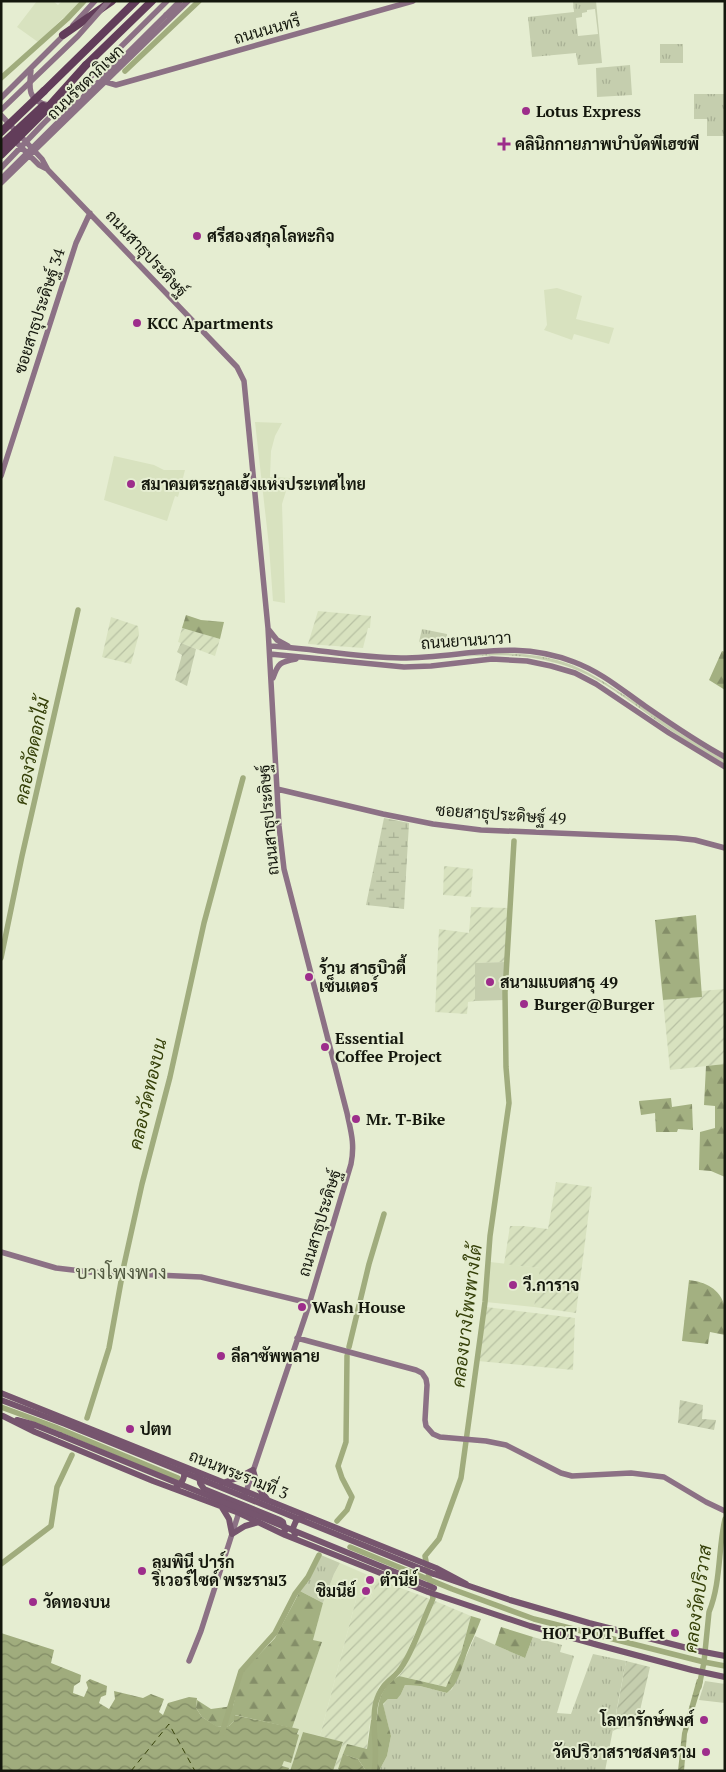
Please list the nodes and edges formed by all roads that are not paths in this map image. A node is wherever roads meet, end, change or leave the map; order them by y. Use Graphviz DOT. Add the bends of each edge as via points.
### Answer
graph roads {
  1 [pos="95,1"];
  2 [pos="110,1"];
  3 [pos="136,1"];
  4 [pos="152,1"];
  5 [pos="167,1"];
  6 [pos="180,1"];
  7 [pos="188,1"];
  8 [pos="413,1"];
  9 [pos="63,35"];
  10 [pos="86,65"];
  11 [pos="31,69"];
  12 [pos="95,72"];
  13 [pos="113,75"];
  14 [pos="88,78"];
  15 [pos="106,82"];
  16 [pos="128,83"];
  17 [pos="12,87"];
  18 [pos="44,91"];
  19 [pos="1,94"];
  20 [pos="1,98"];
  21 [pos="64,103"];
  22 [pos="83,103"];
  23 [pos="1,110"];
  24 [pos="1,115"];
  25 [pos="1,126"];
  26 [pos="1,132"];
  27 [pos="23,144"];
  28 [pos="42,144"];
  29 [pos="1,145"];
  30 [pos="1,149"];
  31 [pos="32,153"];
  32 [pos="1,155"];
  33 [pos="40,162"];
  34 [pos="22,164"];
  35 [pos="2,167"];
  36 [pos="1,180"];
  37 [pos="1,184"];
  38 [pos="90,213"];
  39 [pos="1,476"];
  40 [pos="268,628"];
  41 [pos="269,646"];
  42 [pos="290,647"];
  43 [pos="270,654"];
  44 [pos="444,655"];
  45 [pos="300,658"];
  46 [pos="460,662"];
  47 [pos="272,681"];
  48 [pos="725,757"];
  49 [pos="725,767"];
  50 [pos="277,789"];
  51 [pos="725,848"];
  52 [pos="1,1252"];
  53 [pos="309,1303"];
  54 [pos="297,1338"];
  55 [pos="1,1392"];
  56 [pos="1,1400"];
  57 [pos="2,1416"];
  58 [pos="181,1465"];
  59 [pos="253,1470"];
  60 [pos="199,1473"];
  61 [pos="222,1483"];
  62 [pos="172,1489"];
  63 [pos="246,1492"];
  64 [pos="268,1500"];
  65 [pos="242,1504"];
  66 [pos="221,1506"];
  67 [pos="723,1510"];
  68 [pos="239,1513"];
  69 [pos="306,1516"];
  70 [pos="259,1522"];
  71 [pos="232,1534"];
  72 [pos="285,1535"];
  73 [pos="298,1540"];
  74 [pos="435,1571"];
  75 [pos="431,1590"];
  76 [pos="459,1601"];
  77 [pos="725,1656"];
  78 [pos="188,1661"];
  79 [pos="725,1677"];
  1 -- 9 [label="main road"];
  2 -- 9 [label="highway"];
  2 -- 23 [label="main road, bridge"];
  3 -- 18 [label="highway"];
  4 -- 10 [label="highway"];
  5 -- 12 [label="main road, ถนนรัชดาภิเษก"];
  6 -- 36 [label="main road, ถนนรัชดาภิเษก, bridge"];
  7 -- 13 [label="main road, ถนนรัชดาภิเษก"];
  8 -- 16 [label="main road, ถนนนนทรี"];
  9 -- 11 [label="main road"];
  10 -- 29 [label="highway, bridge"];
  10 -- 32 [label="highway, bridge"];
  11 -- 17 [label="main road"];
  11 -- 21 [label="main road" via="29,90 35,100 46,105"];
  12 -- 14 [label="main road, ถนนรัชดาภิเษก"];
  12 -- 15 [label="main road"];
  13 -- 15 [label="main road, ถนนรัชดาภิเษก"];
  13 -- 16 [label="main road"];
  14 -- 21 [label="main road, ถนนรัชดาภิเษก"];
  14 -- 22 [label="main road"];
  15 -- 16 [label="main road, ถนนนนทรี" via="116,86"];
  15 -- 22 [label="main road, ถนนรัชดาภิเษก"];
  17 -- 19 [label="main road"];
  17 -- 20 [label="main road"];
  18 -- 25 [label="highway, bridge"];
  18 -- 26 [label="highway, bridge"];
  21 -- 27 [label="main road, ถนนรัชดาภิเษก"];
  22 -- 28 [label="main road, ถนนรัชดาภิเษก"];
  24 -- 27 [label="main road, ถนนสาธุประดิษฐ์"];
  25 -- 27 [label="main road, ถนนสาธุประดิษฐ์"];
  27 -- 31 [label="main road, ถนนสาธุประดิษฐ์"];
  27 -- 35 [label="main road, ถนนรัชดาภิเษก"];
  28 -- 31 [label="main road, ถนนรัชดาภิเษก"];
  28 -- 33 [label="main road"];
  30 -- 35 [label="main road" via="4,155"];
  31 -- 33 [label="main road, ถนนสาธุประดิษฐ์"];
  31 -- 34 [label="main road, ถนนรัชดาภิเษก"];
  33 -- 34 [label="main road"];
  33 -- 38 [label="main road, ถนนสาธุประดิษฐ์"];
  34 -- 37 [label="main road, ถนนรัชดาภิเษก"];
  38 -- 39 [label="main road, ซอยสาธุประดิษฐ์ 34" via="76,243"];
  38 -- 40 [label="main road, ถนนสาธุประดิษฐ์" via="241,374"];
  40 -- 41 [label="main road, ถนนสาธุประดิษฐ์"];
  40 -- 42 [label="main road" via="277,640"];
  41 -- 42 [label="main road, ถนนยานนาวา"];
  41 -- 43 [label="main road, ถนนสาธุประดิษฐ์"];
  42 -- 44 [label="main road, ถนนยานนาวา" via="377,657"];
  43 -- 45 [label="main road, ถนนยานนาวา"];
  43 -- 47 [label="main road, ถนนสาธุประดิษฐ์"];
  44 -- 46 [label="main road" via="438,657 439,661"];
  44 -- 48 [label="main road, ถนนยานนาวา" via="494,649 552,654 594,670 676,728"];
  45 -- 46 [label="main road, ถนนยานนาวา" via="404,667"];
  45 -- 47 [label="main road" via="278,665"];
  46 -- 49 [label="main road, ถนนยานนาวา" via="492,659 527,661 575,673"];
  47 -- 50 [label="main road, ถนนสาธุประดิษฐ์"];
  50 -- 51 [label="main road, ซอยสาธุประดิษฐ์ 49" via="433,824 481,830 676,838"];
  50 -- 53 [label="main road, ถนนสาธุประดิษฐ์" via="284,869 354,1142 349,1172"];
  52 -- 53 [label="main road" via="56,1268 200,1277"];
  53 -- 54 [label="main road, ถนนสาธุประดิษฐ์"];
  54 -- 59 [label="main road, ถนนสาธุประดิษฐ์"];
  54 -- 67 [label="main road" via="422,1373 427,1385 426,1426 440,1437 512,1447 572,1476 632,1473 664,1477"];
  55 -- 58 [label="main road, ถนนพระรามที่ 3"];
  56 -- 74 [label="main road, ถนนพระรามที่ 3, bridge"];
  57 -- 62 [label="main road, ถนนพระรามที่ 3"];
  57 -- 75 [label="main road, ถนนพระรามที่ 3, bridge" via="60,1434"];
  58 -- 60 [label="main road, ถนนพระรามที่ 3"];
  58 -- 62 [label="main road" via="182,1482"];
  59 -- 61 [label="main road"];
  59 -- 63 [label="main road, ถนนสาธุประดิษฐ์"];
  59 -- 64 [label="main road" via="258,1487"];
  60 -- 61 [label="main road, ถนนพระรามที่ 3"];
  60 -- 65 [label="main road" via="204,1489"];
  61 -- 63 [label="main road, ถนนพระรามที่ 3"];
  62 -- 66 [label="main road, ถนนพระรามที่ 3"];
  63 -- 64 [label="main road, ถนนพระรามที่ 3"];
  63 -- 65 [label="main road, ถนนสาธุประดิษฐ์"];
  64 -- 69 [label="main road, ถนนพระรามที่ 3"];
  65 -- 68 [label="main road, ถนนสาธุประดิษฐ์"];
  65 -- 72 [label="main road" via="283,1522"];
  66 -- 68 [label="main road, ถนนพระรามที่ 3"];
  66 -- 71 [label="main road" via="229,1519"];
  68 -- 70 [label="main road, ถนนพระรามที่ 3"];
  68 -- 71 [label="main road, ถนนสาธุประดิษฐ์"];
  69 -- 73 [label="main road" via="296,1521 294,1528"];
  69 -- 74 [label="main road, ถนนพระรามที่ 3"];
  70 -- 71 [label="main road"];
  70 -- 72 [label="main road, ถนนพระรามที่ 3"];
  71 -- 78 [label="main road, ถนนสาธุประดิษฐ์"];
  72 -- 73 [label="main road, ถนนพระรามที่ 3"];
  73 -- 75 [label="main road, ถนนพระรามที่ 3"];
  74 -- 77 [label="main road, ถนนพระรามที่ 3" via="510,1600"];
  75 -- 76 [label="main road, ถนนพระรามที่ 3"];
  75 -- 76 [label="main road, ถนนพระรามที่ 3" via="436,1595"];
  76 -- 79 [label="main road, ถนนพระรามที่ 3" via="530,1626"];
}
